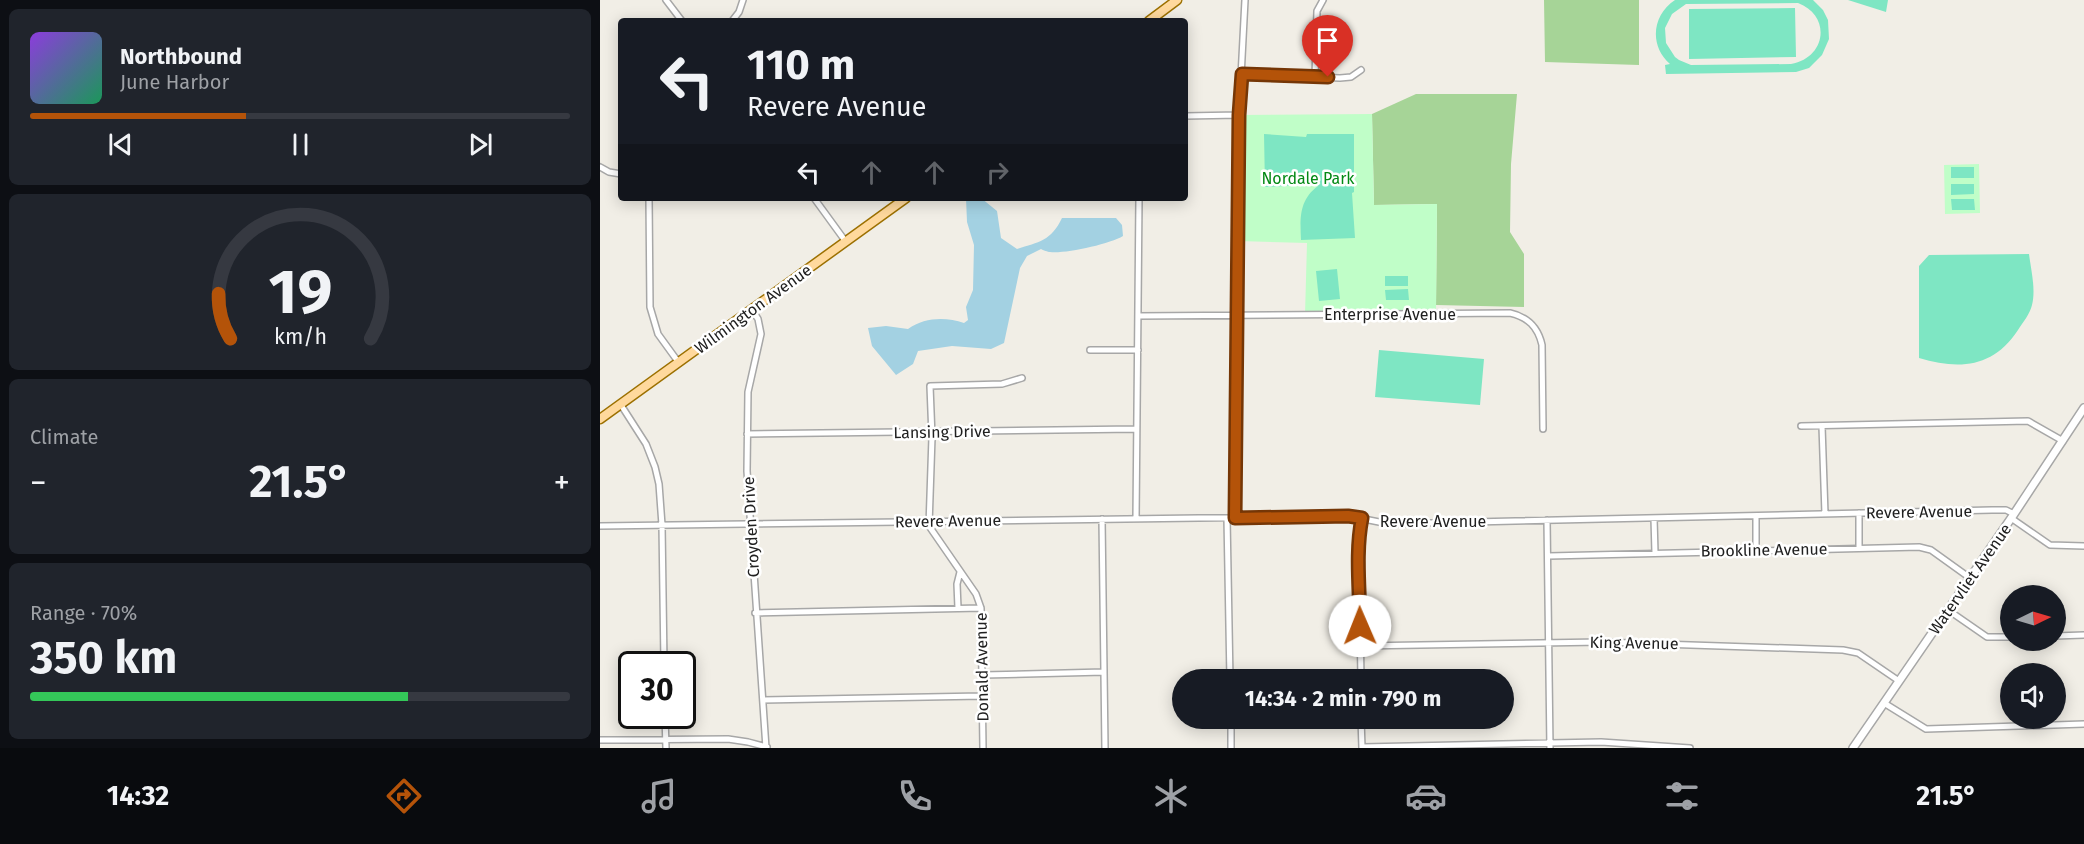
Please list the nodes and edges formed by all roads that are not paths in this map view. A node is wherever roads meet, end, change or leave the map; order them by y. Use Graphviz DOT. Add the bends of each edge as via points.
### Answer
graph roads {
  1 [pos="743,0"];
  2 [pos="1178,0"];
  3 [pos="1245,0"];
  4 [pos="1323,0"];
  5 [pos="670,1"];
  6 [pos="680,18"];
  7 [pos="734,18"];
  8 [pos="1153,18"];
  9 [pos="1361,70"];
  10 [pos="1242,74"];
  11 [pos="1315,76"];
  12 [pos="1239,115"];
  13 [pos="1188,116"];
  14 [pos="600,167"];
  15 [pos="618,174"];
  16 [pos="649,201"];
  17 [pos="816,201"];
  18 [pos="902,201"];
  19 [pos="1140,201"];
  20 [pos="846,242"];
  21 [pos="752,310"];
  22 [pos="1238,315"];
  23 [pos="1138,316"];
  24 [pos="1090,350"];
  25 [pos="1138,350"];
  26 [pos="679,363"];
  27 [pos="1022,378"];
  28 [pos="621,405"];
  29 [pos="2084,408"];
  30 [pos="600,420"];
  31 [pos="1801,426"];
  32 [pos="1822,426"];
  33 [pos="1137,429"];
  34 [pos="1543,429"];
  35 [pos="932,432"];
  36 [pos="747,434"];
  37 [pos="2063,441"];
  38 [pos="1859,513"];
  39 [pos="1825,514"];
  40 [pos="1756,516"];
  41 [pos="2013,516"];
  42 [pos="1227,518"];
  43 [pos="1235,518"];
  44 [pos="1362,518"];
  45 [pos="1654,518"];
  46 [pos="1102,519"];
  47 [pos="1136,519"];
  48 [pos="1547,520"];
  49 [pos="929,521"];
  50 [pos="750,524"];
  51 [pos="600,525"];
  52 [pos="662,525"];
  53 [pos="2084,546"];
  54 [pos="1859,548"];
  55 [pos="1756,550"];
  56 [pos="1655,553"];
  57 [pos="1549,556"];
  58 [pos="960,572"];
  59 [pos="1970,578"];
  60 [pos="958,608"];
  61 [pos="981,608"];
  62 [pos="1948,610"];
  63 [pos="756,613"];
  64 [pos="2084,635"];
  65 [pos="2066,636"];
  66 [pos="2000,637"];
  67 [pos="1549,642"];
  68 [pos="1360,646"];
  69 [pos="664,651"];
  70 [pos="1230,669"];
  71 [pos="1361,669"];
  72 [pos="1104,672"];
  73 [pos="983,675"];
  74 [pos="1899,681"];
  75 [pos="982,696"];
  76 [pos="763,700"];
  77 [pos="1884,703"];
  78 [pos="2084,724"];
  79 [pos="666,729"];
  80 [pos="1231,729"];
  81 [pos="1361,729"];
  82 [pos="666,739"];
  83 [pos="600,740"];
  84 [pos="1550,746"];
  85 [pos="767,747"];
  86 [pos="1362,747"];
  87 [pos="1676,747"];
  88 [pos="666,748"];
  89 [pos="983,748"];
  90 [pos="1105,748"];
  91 [pos="1231,748"];
  92 [pos="1690,748"];
  93 [pos="1853,748"];
  1 -- 7 [label="street"];
  2 -- 8 [label="main road"];
  3 -- 10 [label="street"];
  4 -- 11 [label="street" via="1317,11"];
  5 -- 6 [label="street"];
  9 -- 11 [label="street" via="1351,77"];
  10 -- 11 [label="street"];
  10 -- 12 [label="street"];
  12 -- 13 [label="street"];
  12 -- 22 [label="street"];
  14 -- 15 [label="street"];
  16 -- 26 [label="street" via="650,307 658,334"];
  17 -- 20 [label="street"];
  18 -- 20 [label="main road, Wilmington Avenue"];
  19 -- 23 [label="street"];
  20 -- 21 [label="main road, Wilmington Avenue"];
  21 -- 26 [label="main road, Wilmington Avenue"];
  21 -- 36 [label="street, Croyden Drive" via="761,334 750,378"];
  22 -- 23 [label="street, Enterprise Avenue"];
  22 -- 34 [label="street, Enterprise Avenue" via="1517,315 1530,322 1540,335"];
  22 -- 43 [label="street"];
  23 -- 25 [label="street"];
  24 -- 25 [label="street"];
  25 -- 33 [label="street"];
  26 -- 28 [label="main road, Wilmington Avenue"];
  27 -- 35 [label="street" via="1002,384 930,386"];
  28 -- 30 [label="main road, Wilmington Avenue"];
  28 -- 52 [label="street" via="655,466"];
  29 -- 37 [label="street, Watervliet Avenue"];
  31 -- 32 [label="street"];
  32 -- 37 [label="street" via="2028,422"];
  32 -- 39 [label="street"];
  33 -- 35 [label="street, Lansing Drive"];
  33 -- 47 [label="street"];
  35 -- 36 [label="street, Lansing Drive"];
  35 -- 49 [label="street"];
  36 -- 50 [label="street, Croyden Drive"];
  37 -- 41 [label="street, Watervliet Avenue"];
  38 -- 39 [label="street, Revere Avenue"];
  38 -- 41 [label="street, Revere Avenue" via="2006,510"];
  38 -- 54 [label="street"];
  39 -- 40 [label="street, Revere Avenue"];
  40 -- 45 [label="street, Revere Avenue"];
  40 -- 55 [label="street"];
  41 -- 53 [label="street, Revere Avenue" via="2049,545"];
  41 -- 59 [label="street, Watervliet Avenue"];
  42 -- 43 [label="street, Revere Avenue"];
  42 -- 47 [label="street, Revere Avenue"];
  42 -- 70 [label="street"];
  43 -- 44 [label="street, Revere Avenue"];
  44 -- 48 [label="street, Revere Avenue" via="1389,524"];
  44 -- 68 [label="street"];
  45 -- 48 [label="street, Revere Avenue"];
  45 -- 56 [label="street"];
  46 -- 47 [label="street, Revere Avenue"];
  46 -- 49 [label="street, Revere Avenue"];
  46 -- 72 [label="street"];
  48 -- 57 [label="street"];
  49 -- 50 [label="street, Revere Avenue"];
  49 -- 58 [label="street, Donald Avenue"];
  50 -- 52 [label="street, Revere Avenue"];
  50 -- 63 [label="street, Croyden Drive"];
  51 -- 52 [label="street, Revere Avenue"];
  52 -- 69 [label="street"];
  54 -- 55 [label="street, Brookline Avenue"];
  54 -- 59 [label="street, Brookline Avenue" via="1925,548"];
  55 -- 56 [label="street, Brookline Avenue"];
  56 -- 57 [label="street, Brookline Avenue"];
  57 -- 67 [label="street"];
  58 -- 60 [label="street"];
  58 -- 61 [label="street, Donald Avenue"];
  59 -- 62 [label="street, Watervliet Avenue"];
  60 -- 61 [label="street"];
  60 -- 63 [label="street"];
  61 -- 73 [label="street, Donald Avenue"];
  62 -- 66 [label="street" via="1987,637"];
  62 -- 74 [label="street, Watervliet Avenue"];
  63 -- 76 [label="street, Croyden Drive"];
  64 -- 65 [label="street"];
  67 -- 68 [label="street, King Avenue"];
  67 -- 74 [label="street, King Avenue" via="1853,651"];
  67 -- 84 [label="street"];
  68 -- 71 [label="street"];
  72 -- 73 [label="street"];
  72 -- 90 [label="street"];
  73 -- 75 [label="street, Donald Avenue"];
  74 -- 77 [label="street, Watervliet Avenue"];
  75 -- 76 [label="street"];
  75 -- 89 [label="street, Donald Avenue"];
  76 -- 85 [label="street, Croyden Drive"];
  77 -- 78 [label="street" via="1926,729"];
  77 -- 93 [label="street, Watervliet Avenue"];
  79 -- 82 [label="street"];
  80 -- 91 [label="street"];
  81 -- 86 [label="street"];
  82 -- 83 [label="street"];
  82 -- 85 [label="street" via="728,739"];
  82 -- 88 [label="street"];
  84 -- 86 [label="street"];
  84 -- 87 [label="street" via="1601,742"];
  87 -- 92 [label="street"];
}
